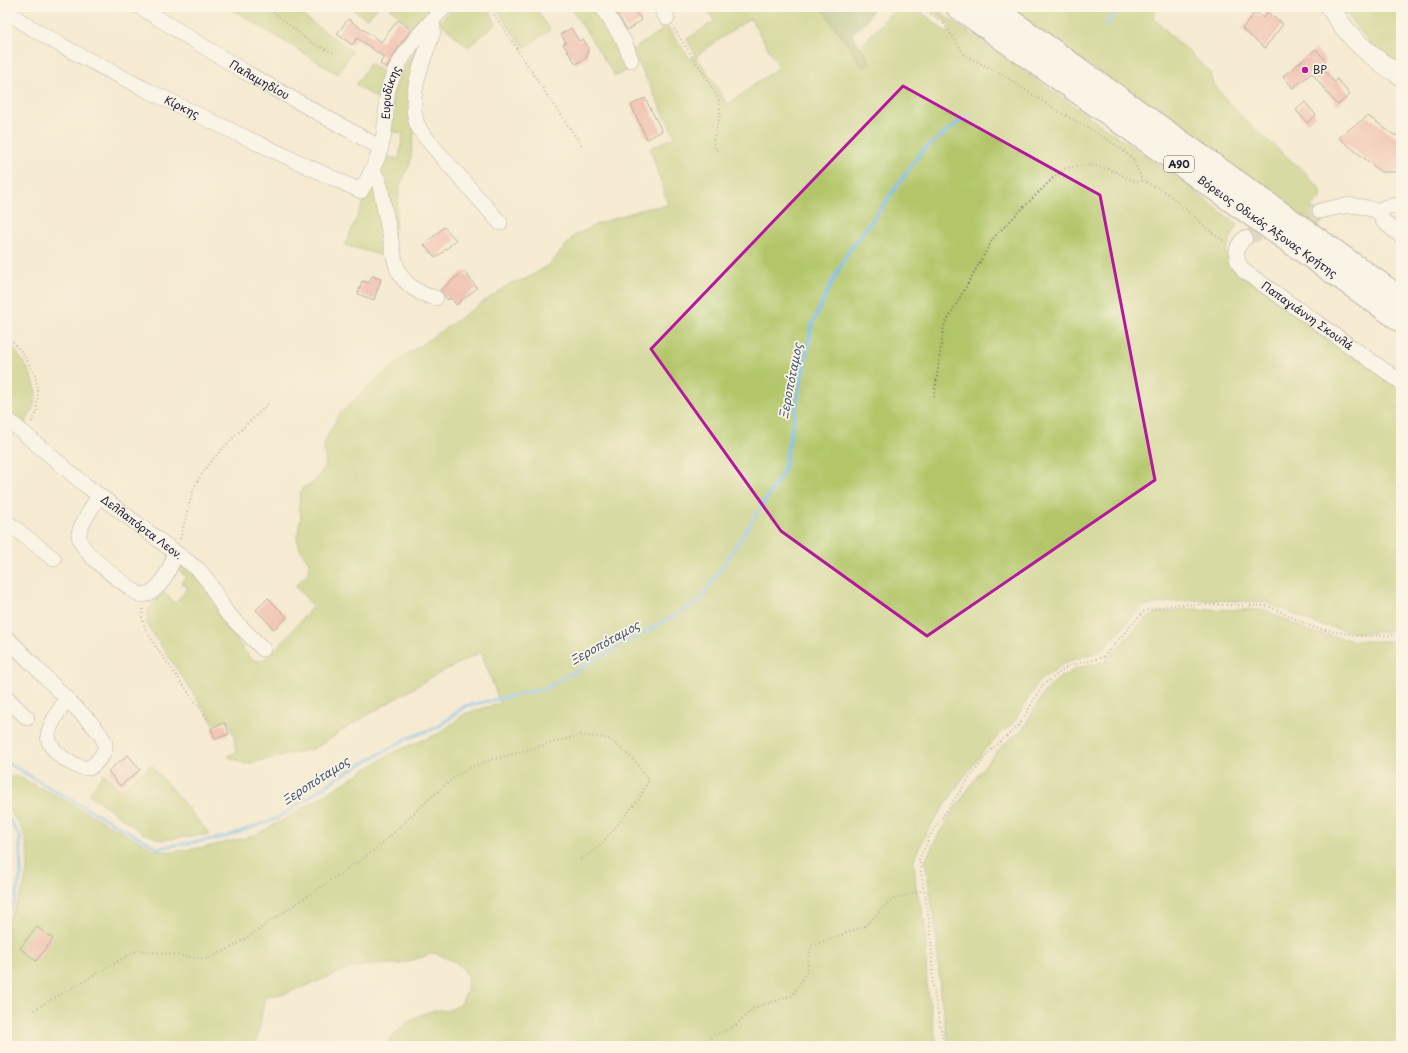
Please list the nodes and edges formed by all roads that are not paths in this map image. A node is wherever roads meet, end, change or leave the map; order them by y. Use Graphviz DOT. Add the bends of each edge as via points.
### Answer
graph roads {
  1 [pos="140,7"];
  2 [pos="445,7"];
  3 [pos="602,7"];
  4 [pos="956,7"];
  5 [pos="992,7"];
  6 [pos="1330,7"];
  7 [pos="7,12"];
  8 [pos="431,22"];
  9 [pos="631,60"];
  10 [pos="1401,76"];
  11 [pos="381,148"];
  12 [pos="372,172"];
  13 [pos="361,191"];
  14 [pos="1401,205"];
  15 [pos="1320,211"];
  16 [pos="1379,212"];
  17 [pos="500,223"];
  18 [pos="1401,236"];
  19 [pos="1241,243"];
  20 [pos="436,298"];
  21 [pos="1401,298"];
  22 [pos="1401,321"];
  23 [pos="1401,382"];
  24 [pos="13,428"];
  25 [pos="99,495"];
  26 [pos="7,522"];
  27 [pos="175,553"];
  28 [pos="54,559"];
  29 [pos="7,638"];
  30 [pos="263,649"];
  31 [pos="7,698"];
  32 [pos="66,699"];
  33 [pos="27,718"];
  1 -- 11 [label="street, Παλαμηδίου" via="245,72"];
  2 -- 8 [label="street, Ευρυδίκης"];
  3 -- 9 [label="street" via="625,43"];
  4 -- 22 [label="highway, Βόρειος Οδικός Άξονας Κρήτης / Α90"];
  5 -- 21 [label="highway, Βόρειος Οδικός Άξονας Κρήτης / Α90"];
  6 -- 10 [label="main road" via="1361,47"];
  7 -- 13 [label="street, Κίρκης" via="103,68"];
  8 -- 11 [label="street, Ευρυδίκης" via="398,65 389,86"];
  8 -- 17 [label="street" via="433,32 415,92 416,121 431,144"];
  11 -- 12 [label="street, Ευρυδίκης"];
  12 -- 13 [label="street, Ευρυδίκης"];
  12 -- 20 [label="street" via="380,185 400,273 416,290"];
  14 -- 16 [label="street" via="1387,206"];
  15 -- 16 [label="street" via="1348,205"];
  16 -- 18 [label="street" via="1383,221"];
  19 -- 23 [label="street, Παπαγιάννη Σκουλά" via="1236,255 1244,271"];
  24 -- 25 [label="street, Δελλαπόρτα Λεον."];
  25 -- 27 [label="street, Δελλαπόρτα Λεον."];
  25 -- 27 [label="street" via="80,529 79,538 94,558 121,582 140,594 151,592 172,565"];
  26 -- 28 [label="street"];
  27 -- 30 [label="street, Δελλαπόρτα Λεον." via="199,570 226,612"];
  29 -- 32 [label="street"];
  31 -- 33 [label="street"];
}
